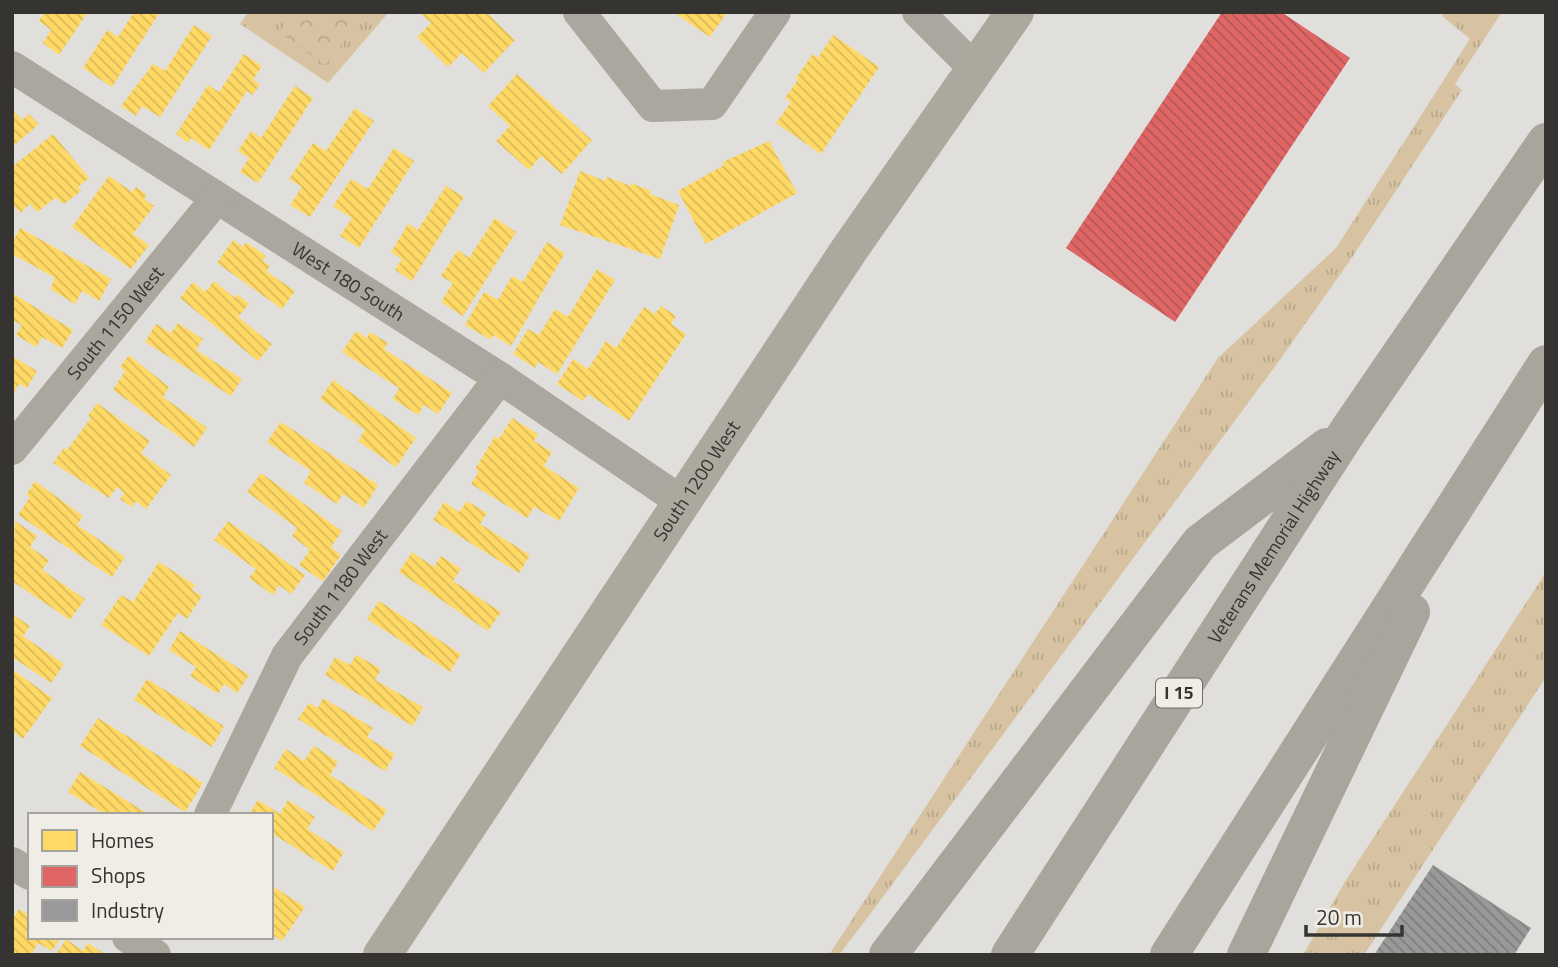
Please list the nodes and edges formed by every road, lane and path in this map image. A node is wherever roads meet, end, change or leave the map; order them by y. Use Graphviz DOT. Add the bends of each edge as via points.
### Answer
graph roads {
  1 [pos="579,12"];
  2 [pos="775,12"];
  3 [pos="918,12"];
  4 [pos="1015,12"];
  5 [pos="12,67"];
  6 [pos="976,70"];
  7 [pos="1546,142"];
  8 [pos="217,198"];
  9 [pos="1546,364"];
  10 [pos="500,378"];
  11 [pos="1348,431"];
  12 [pos="12,449"];
  13 [pos="1488,452"];
  14 [pos="682,502"];
  15 [pos="212,813"];
  16 [pos="12,863"];
  17 [pos="28,873"];
  18 [pos="382,955"];
  19 [pos="888,955"];
  20 [pos="1010,955"];
  21 [pos="1168,955"];
  22 [pos="1246,955"];
  1 -- 2 [label="street" via="653,106 712,104"];
  3 -- 6 [label="street"];
  4 -- 6 [label="main road, South 1200 West"];
  5 -- 8 [label="street, West 180 South"];
  6 -- 14 [label="main road, South 1200 West" via="849,250"];
  7 -- 11 [label="highway, Veterans Memorial Highway / I 15"];
  8 -- 10 [label="street, West 180 South"];
  8 -- 12 [label="street, South 1150 West"];
  9 -- 13 [label="highway"];
  10 -- 14 [label="street, West 180 South"];
  10 -- 15 [label="street, South 1180 West" via="287,656"];
  11 -- 19 [label="highway" via="1200,543"];
  11 -- 20 [label="highway, Veterans Memorial Highway / I 15"];
  13 -- 21 [label="highway"];
  13 -- 22 [label="highway"];
  14 -- 18 [label="main road, South 1200 West"];
  16 -- 17 [label="street"];
}
